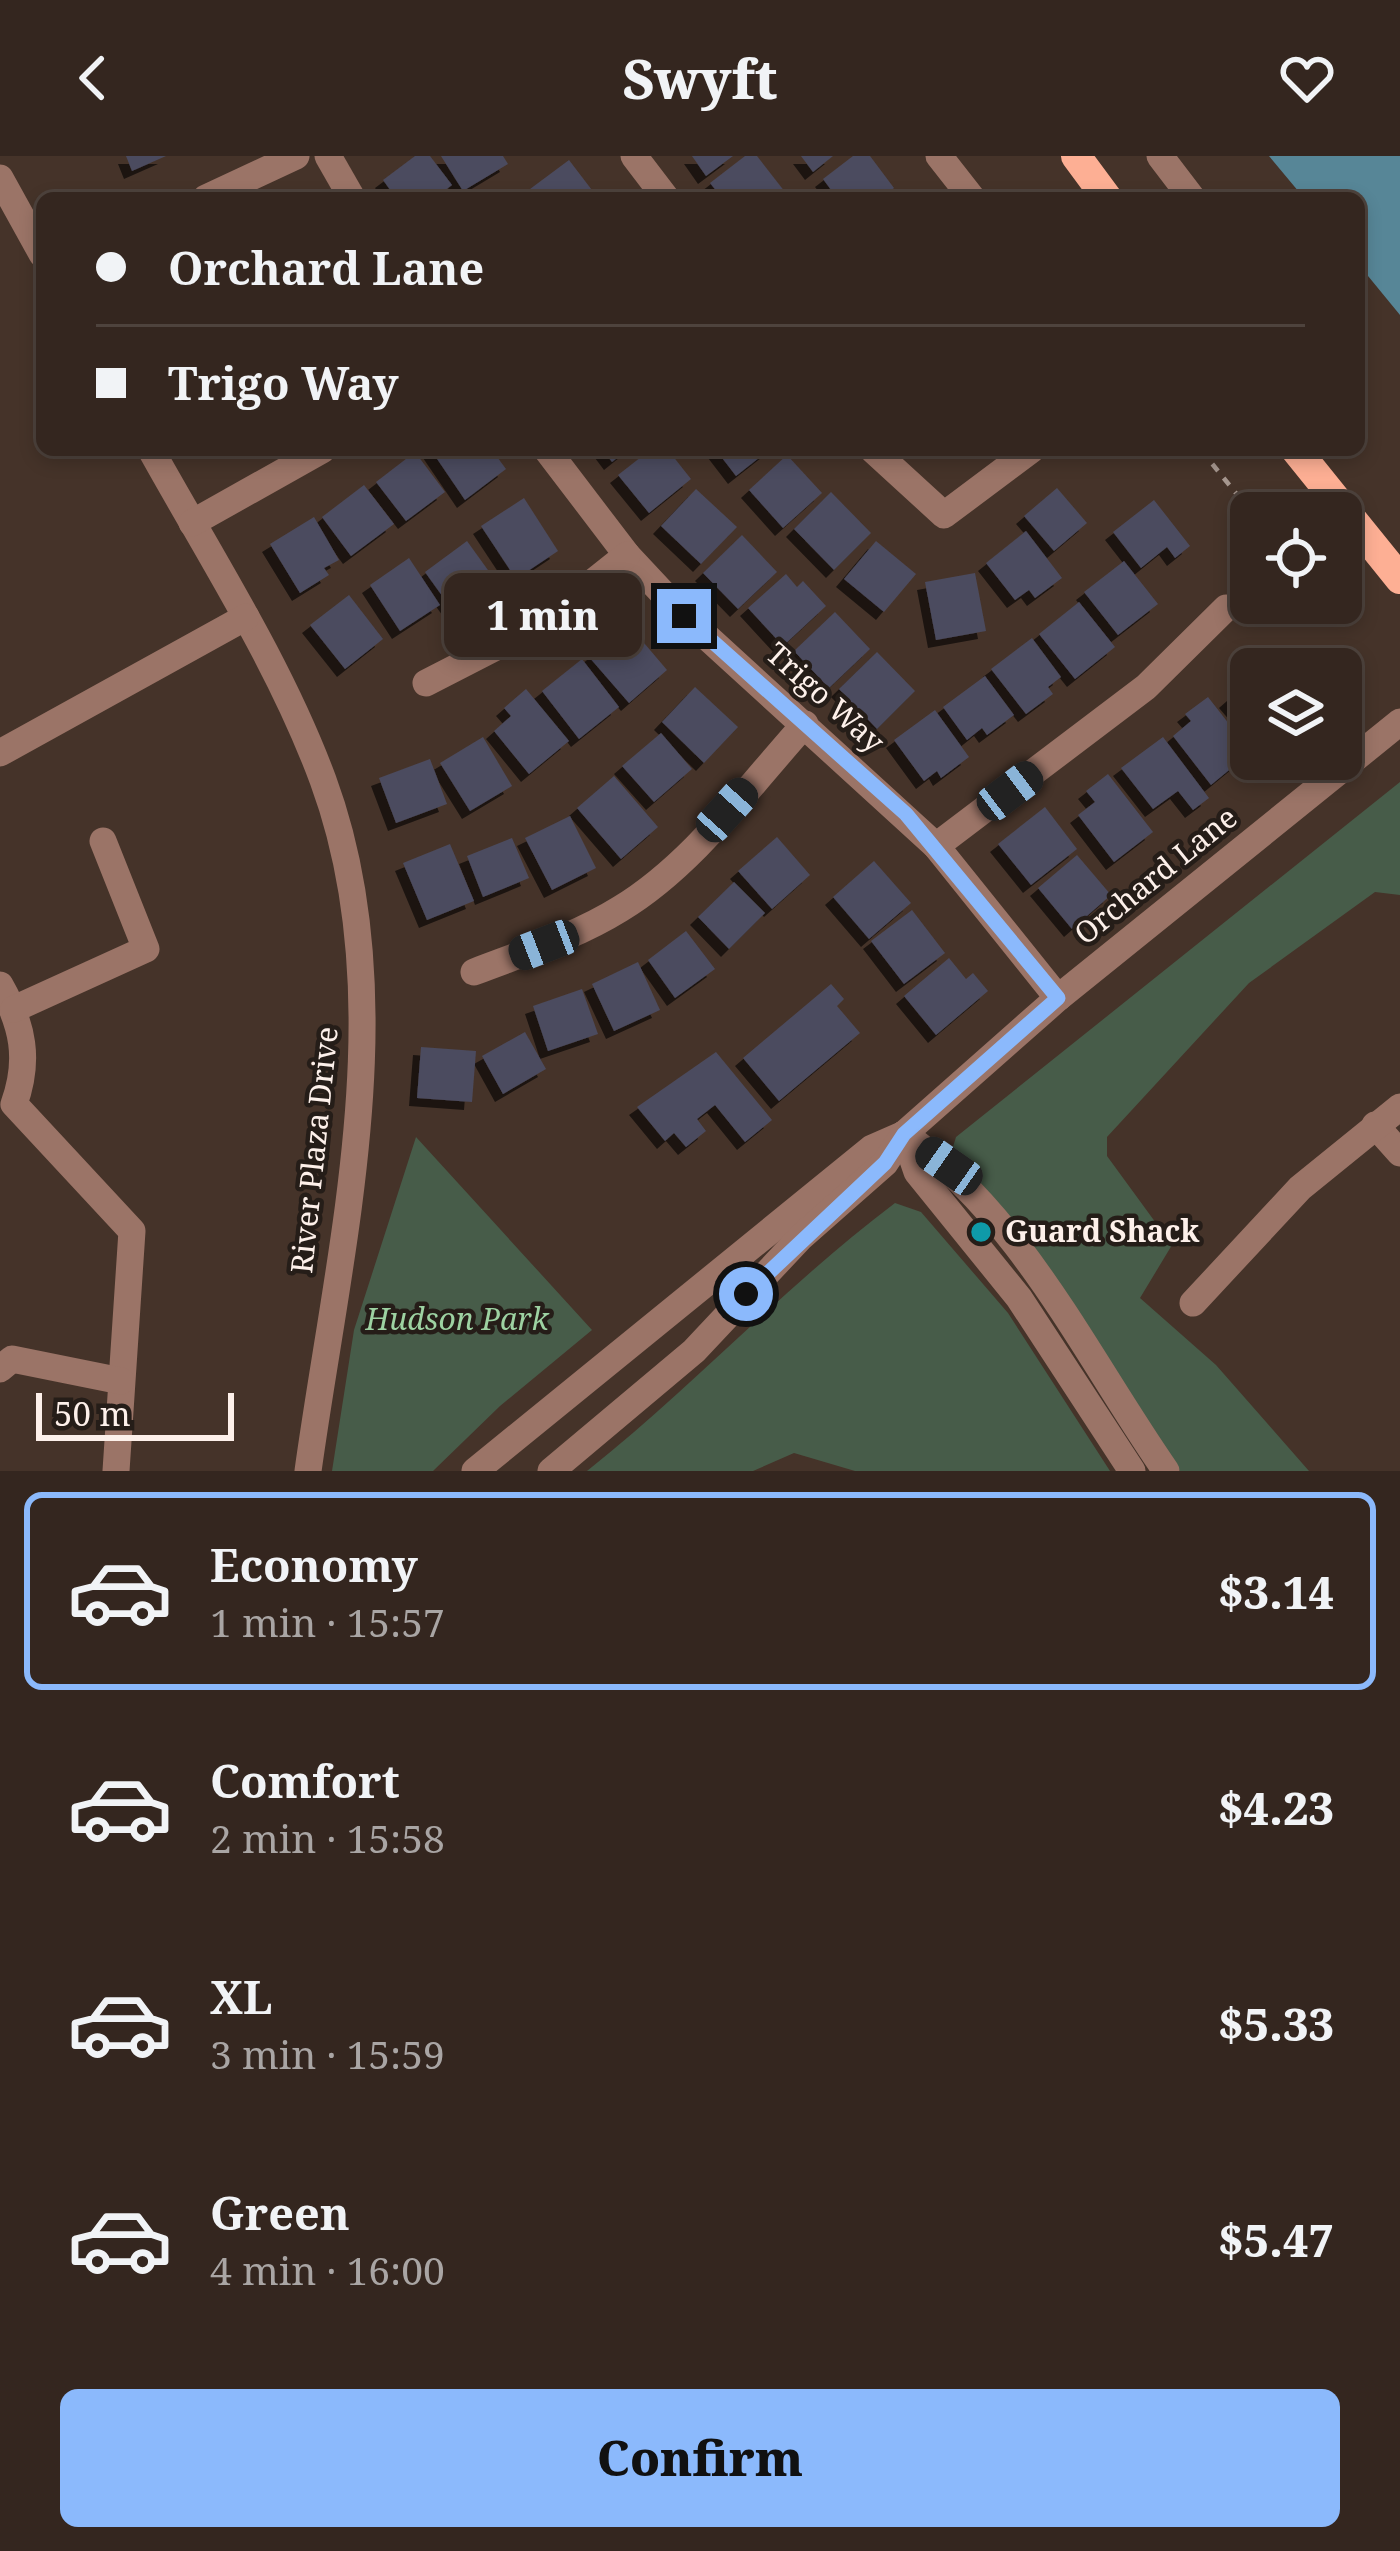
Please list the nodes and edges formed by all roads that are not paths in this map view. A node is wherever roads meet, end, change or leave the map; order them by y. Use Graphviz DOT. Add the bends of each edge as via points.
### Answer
graph roads {
  1 [pos="296,156"];
  2 [pos="328,156"];
  3 [pos="634,156"];
  4 [pos="939,156"];
  5 [pos="1076,156"];
  6 [pos="1160,156"];
  7 [pos="0,178"];
  8 [pos="219,192"];
  9 [pos="349,192"];
  10 [pos="661,192"];
  11 [pos="967,192"];
  12 [pos="1103,192"];
  13 [pos="1187,192"];
  14 [pos="36,243"];
  15 [pos="154,456"];
  16 [pos="311,456"];
  17 [pos="552,456"];
  18 [pos="880,456"];
  19 [pos="1023,456"];
  20 [pos="1301,456"];
  21 [pos="192,523"];
  22 [pos="627,555"];
  23 [pos="1400,578"];
  24 [pos="1226,608"];
  25 [pos="246,617"];
  26 [pos="426,683"];
  27 [pos="805,724"];
  28 [pos="1395,729"];
  29 [pos="0,753"];
  30 [pos="103,842"];
  31 [pos="936,846"];
  32 [pos="474,972"];
  33 [pos="7,997"];
  34 [pos="1058,998"];
  35 [pos="1400,1107"];
  36 [pos="7,1114"];
  37 [pos="1375,1125"];
  38 [pos="904,1134"];
  39 [pos="1400,1153"];
  40 [pos="1193,1304"];
  41 [pos="0,1369"];
  42 [pos="121,1381"];
  43 [pos="116,1471"];
  44 [pos="308,1471"];
  45 [pos="475,1471"];
  46 [pos="551,1471"];
  47 [pos="1132,1471"];
  48 [pos="1166,1471"];
  1 -- 8 [label="street"];
  2 -- 9 [label="street"];
  3 -- 10 [label="street"];
  4 -- 11 [label="street"];
  5 -- 12 [label="main road"];
  6 -- 13 [label="street"];
  7 -- 14 [label="street"];
  15 -- 21 [label="street, River Plaza Drive"];
  16 -- 21 [label="street"];
  17 -- 22 [label="street, Trigo Way"];
  18 -- 19 [label="street" via="944,515"];
  20 -- 23 [label="main road"];
  21 -- 25 [label="street, River Plaza Drive"];
  22 -- 26 [label="street" via="539,625"];
  22 -- 27 [label="street, Trigo Way"];
  24 -- 31 [label="street" via="1146,687"];
  25 -- 29 [label="street"];
  25 -- 44 [label="street, River Plaza Drive" via="324,782 348,869 362,975 359,1098"];
  27 -- 31 [label="street, Trigo Way"];
  27 -- 32 [label="street" via="639,897"];
  28 -- 34 [label="street, Orchard Lane"];
  30 -- 33 [label="street" via="146,949"];
  31 -- 34 [label="street, Trigo Way"];
  33 -- 36 [label="street" via="25,1066"];
  34 -- 38 [label="street, Orchard Lane"];
  35 -- 37 [label="street"];
  36 -- 42 [label="street" via="132,1231"];
  37 -- 39 [label="street"];
  37 -- 40 [label="street" via="1300,1188"];
  38 -- 45 [label="street, Orchard Lane" via="872,1148"];
  38 -- 46 [label="street, Orchard Lane" via="885,1163 801,1237 694,1352"];
  38 -- 47 [label="street" via="917,1172 1019,1298"];
  38 -- 48 [label="street" via="949,1166 1038,1276"];
  41 -- 42 [label="street" via="13,1359"];
  42 -- 43 [label="street"];
}
